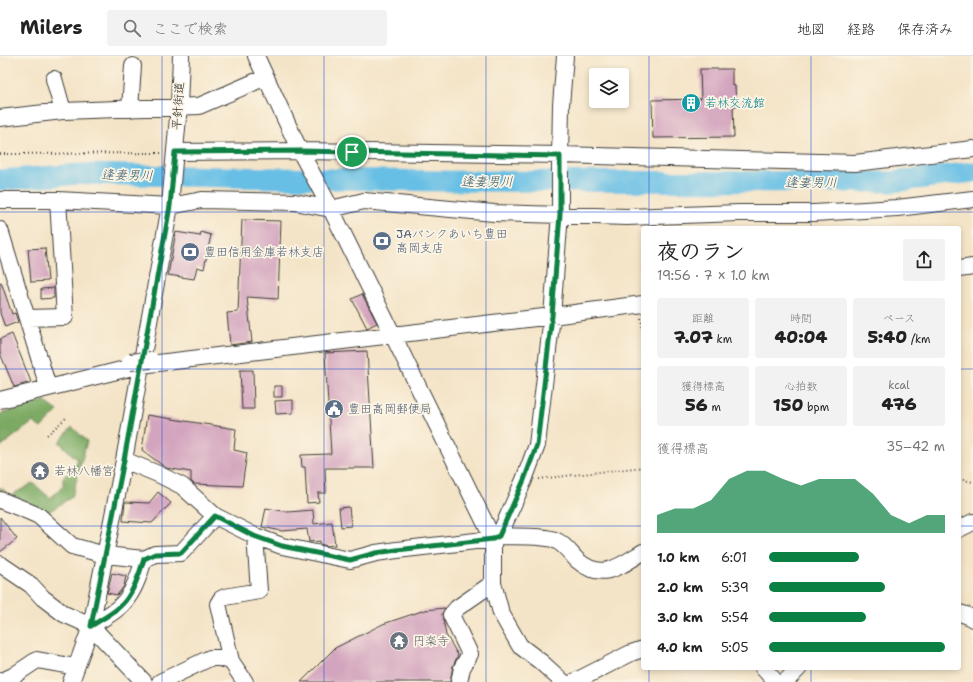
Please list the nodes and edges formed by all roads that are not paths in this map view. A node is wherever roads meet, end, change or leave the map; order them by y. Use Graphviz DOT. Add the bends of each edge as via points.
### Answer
graph roads {
  1 [pos="181,56"];
  2 [pos="256,56"];
  3 [pos="565,56"];
  4 [pos="133,66"];
  5 [pos="266,76"];
  6 [pos="54,79"];
  7 [pos="179,106"];
  8 [pos="130,109"];
  9 [pos="63,111"];
  10 [pos="0,118"];
  11 [pos="973,149"];
  12 [pos="302,153"];
  13 [pos="175,154"];
  14 [pos="560,157"];
  15 [pos="973,199"];
  16 [pos="0,200"];
  17 [pos="58,200"];
  18 [pos="171,202"];
  19 [pos="330,207"];
  20 [pos="560,212"];
  21 [pos="0,230"];
  22 [pos="973,267"];
  23 [pos="961,269"];
  24 [pos="641,304"];
  25 [pos="552,316"];
  26 [pos="27,318"];
  27 [pos="392,335"];
  28 [pos="140,362"];
  29 [pos="48,387"];
  30 [pos="1,397"];
  31 [pos="124,460"];
  32 [pos="0,500"];
  33 [pos="215,516"];
  34 [pos="973,522"];
  35 [pos="961,528"];
  36 [pos="254,536"];
  37 [pos="496,537"];
  38 [pos="641,553"];
  39 [pos="105,555"];
  40 [pos="144,559"];
  41 [pos="0,564"];
  42 [pos="493,583"];
  43 [pos="961,613"];
  44 [pos="973,619"];
  45 [pos="91,626"];
  46 [pos="641,650"];
  47 [pos="231,661"];
  48 [pos="765,670"];
  49 [pos="797,670"];
  50 [pos="74,674"];
  51 [pos="0,682"];
  52 [pos="144,682"];
  53 [pos="160,682"];
  54 [pos="245,682"];
  55 [pos="459,682"];
  56 [pos="563,682"];
  57 [pos="574,682"];
  58 [pos="776,682"];
  59 [pos="785,682"];
  1 -- 7 [label="street, 平針街道"];
  2 -- 5 [label="street"];
  3 -- 14 [label="street"];
  4 -- 8 [label="street"];
  5 -- 7 [label="street" via="199,106"];
  5 -- 12 [label="street"];
  6 -- 9 [label="street"];
  7 -- 8 [label="street"];
  7 -- 13 [label="street, 平針街道"];
  8 -- 9 [label="street"];
  9 -- 10 [label="street"];
  11 -- 14 [label="street" via="855,163"];
  12 -- 13 [label="street"];
  12 -- 14 [label="street"];
  12 -- 19 [label="street"];
  13 -- 18 [label="street, 平針街道"];
  14 -- 20 [label="street"];
  15 -- 20 [label="street" via="897,208 814,213 627,217"];
  16 -- 17 [label="street"];
  17 -- 18 [label="street"];
  17 -- 26 [label="street" via="65,317"];
  18 -- 19 [label="street" via="295,202"];
  18 -- 28 [label="street, 平針街道"];
  19 -- 20 [label="street" via="364,201 494,213"];
  19 -- 27 [label="street"];
  20 -- 25 [label="street"];
  21 -- 26 [label="street"];
  22 -- 23 [label="street"];
  24 -- 25 [label="street"];
  25 -- 27 [label="street"];
  25 -- 37 [label="street" via="537,445 524,480"];
  26 -- 29 [label="street"];
  27 -- 28 [label="street"];
  27 -- 37 [label="street"];
  28 -- 29 [label="street"];
  28 -- 31 [label="street, 平針街道"];
  29 -- 30 [label="street"];
  31 -- 33 [label="street" via="182,486"];
  31 -- 39 [label="street, 平針街道"];
  32 -- 39 [label="street" via="39,516 72,546"];
  33 -- 36 [label="street"];
  33 -- 40 [label="street" via="181,553 155,554"];
  34 -- 35 [label="street"];
  36 -- 37 [label="street" via="282,546 350,560 376,553"];
  36 -- 47 [label="street" via="260,591 225,597 218,604"];
  37 -- 38 [label="street" via="546,538 557,541 592,570 614,569"];
  37 -- 42 [label="street"];
  39 -- 40 [label="street"];
  39 -- 45 [label="street, 平針街道"];
  40 -- 45 [label="street" via="128,598"];
  41 -- 45 [label="street" via="32,585 43,598 64,614"];
  42 -- 55 [label="street" via="451,615 470,654 462,668"];
  42 -- 56 [label="street" via="502,613 520,646"];
  43 -- 44 [label="street"];
  45 -- 50 [label="street, 平針街道"];
  45 -- 52 [label="street"];
  46 -- 57 [label="street"];
  47 -- 53 [label="street" via="210,658"];
  47 -- 54 [label="street"];
  48 -- 58 [label="street"];
  49 -- 59 [label="street"];
  50 -- 51 [label="street" via="37,660"];
}
